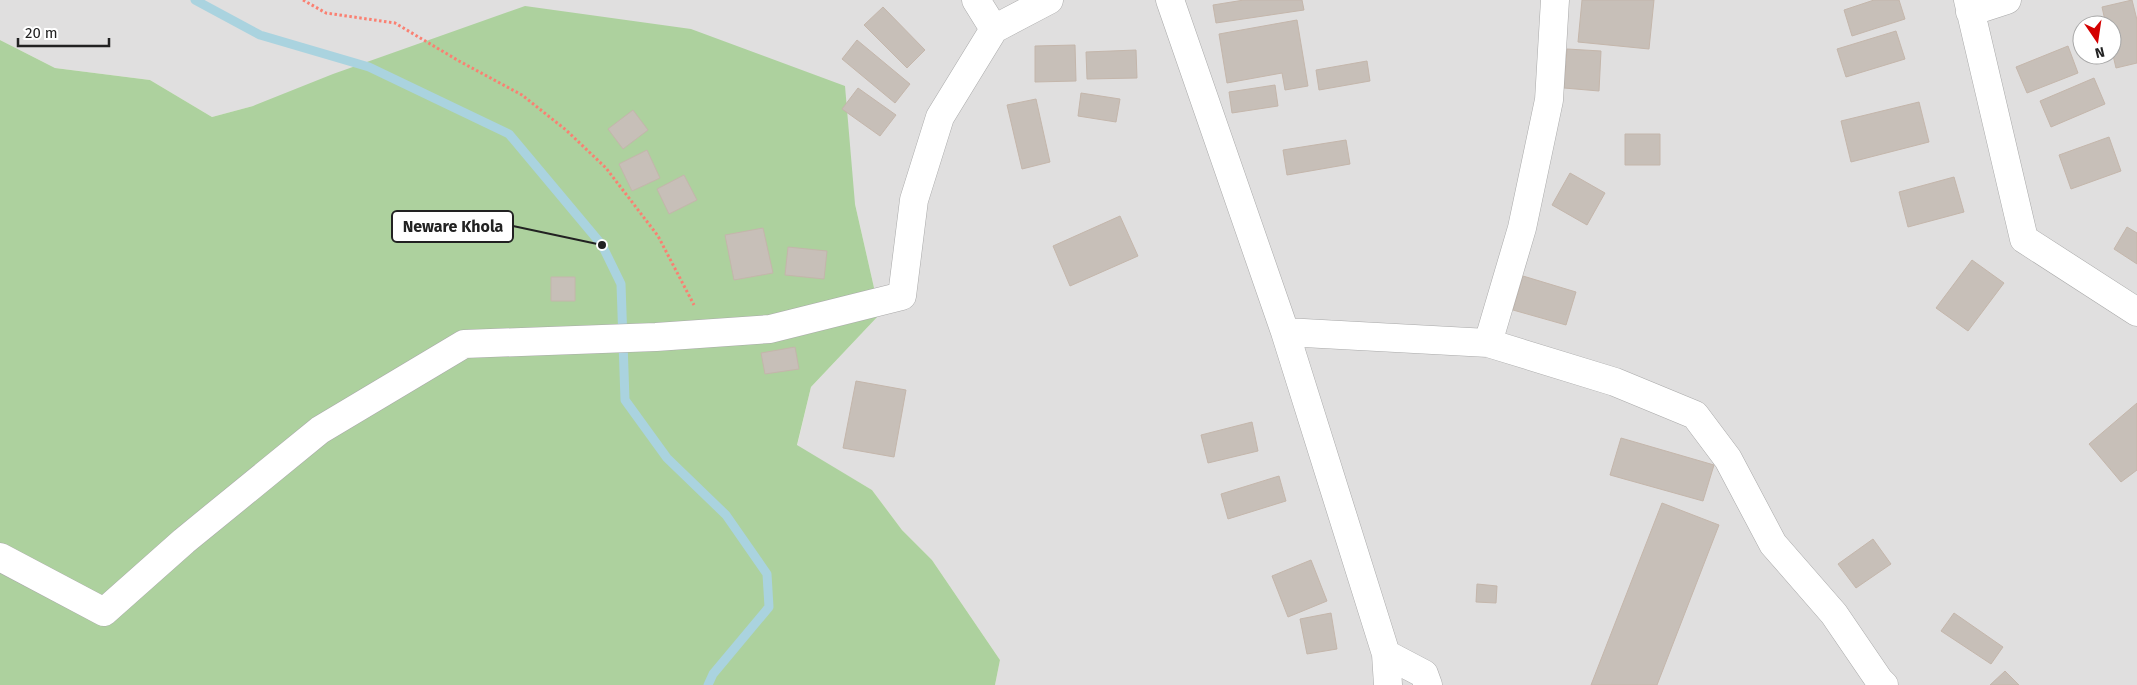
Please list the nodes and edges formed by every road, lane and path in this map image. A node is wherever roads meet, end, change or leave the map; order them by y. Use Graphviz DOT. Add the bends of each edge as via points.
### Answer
graph roads {
  1 [pos="303,0"];
  2 [pos="976,0"];
  3 [pos="1050,0"];
  4 [pos="1170,0"];
  5 [pos="1555,0"];
  6 [pos="2007,0"];
  7 [pos="1969,6"];
  8 [pos="994,29"];
  9 [pos="2137,312"];
  10 [pos="1286,332"];
  11 [pos="712,333"];
  12 [pos="1488,343"];
  13 [pos="0,558"];
  14 [pos="1386,654"];
  15 [pos="1388,685"];
  16 [pos="1428,685"];
  17 [pos="1884,685"];
  1 -- 11 [label="path" via="326,12 395,23 522,95 566,130 606,168 658,236 684,290"];
  2 -- 8 [label="street"];
  3 -- 8 [label="street"];
  4 -- 10 [label="street"];
  5 -- 12 [label="street" via="1549,100 1522,228"];
  6 -- 7 [label="street"];
  7 -- 9 [label="street" via="2024,239"];
  8 -- 11 [label="street" via="940,117 914,200 902,296 770,329"];
  10 -- 12 [label="street"];
  10 -- 14 [label="street"];
  11 -- 13 [label="street" via="464,344 320,430 184,541 104,612"];
  12 -- 17 [label="street" via="1616,382 1695,415 1728,459 1773,544 1834,614"];
  14 -- 15 [label="street"];
  14 -- 16 [label="street" via="1424,674"];
}
